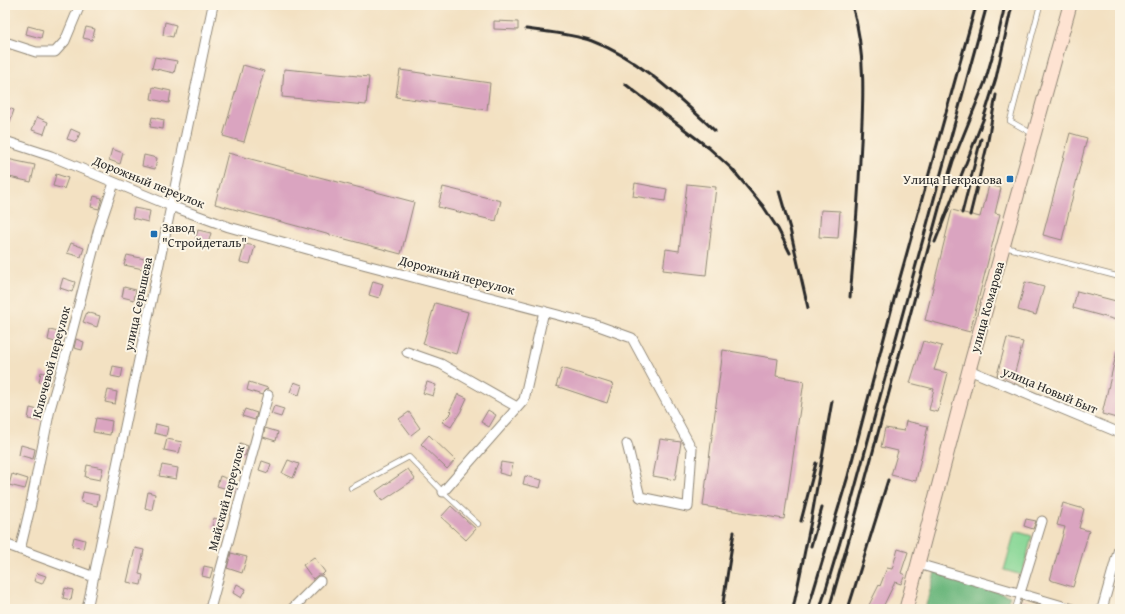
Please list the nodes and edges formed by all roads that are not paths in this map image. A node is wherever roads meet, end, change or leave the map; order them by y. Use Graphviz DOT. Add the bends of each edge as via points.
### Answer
graph roads {
  1 [pos="80,5"];
  2 [pos="213,5"];
  3 [pos="1040,5"];
  4 [pos="1070,5"];
  5 [pos="5,42"];
  6 [pos="1034,135"];
  7 [pos="5,141"];
  8 [pos="114,183"];
  9 [pos="171,206"];
  10 [pos="1003,247"];
  11 [pos="1120,277"];
  12 [pos="544,311"];
  13 [pos="407,352"];
  14 [pos="969,370"];
  15 [pos="268,395"];
  16 [pos="517,407"];
  17 [pos="1120,434"];
  18 [pos="628,444"];
  19 [pos="351,488"];
  20 [pos="443,492"];
  21 [pos="1042,521"];
  22 [pos="478,524"];
  23 [pos="5,544"];
  24 [pos="1120,545"];
  25 [pos="20,550"];
  26 [pos="918,564"];
  27 [pos="94,577"];
  28 [pos="320,581"];
  29 [pos="1020,593"];
  30 [pos="88,609"];
  31 [pos="210,609"];
  32 [pos="292,609"];
  33 [pos="906,609"];
  34 [pos="1015,609"];
  35 [pos="1073,609"];
  36 [pos="1102,609"];
  1 -- 5 [label="street" via="65,41 55,52 36,52"];
  2 -- 9 [label="street, улица Серышева"];
  3 -- 6 [label="lane" via="1010,122"];
  4 -- 6 [label="main road, улица Комарова"];
  6 -- 10 [label="main road, улица Комарова"];
  7 -- 8 [label="street, Дорожный переулок" via="51,156"];
  8 -- 9 [label="street, Дорожный переулок"];
  8 -- 25 [label="street, Ключевой переулок" via="99,228 50,409"];
  9 -- 12 [label="street, Дорожный переулок" via="228,227"];
  9 -- 27 [label="street, улица Серышева"];
  10 -- 11 [label="lane"];
  10 -- 14 [label="main road, улица Комарова"];
  12 -- 16 [label="street" via="524,400"];
  12 -- 18 [label="street, Дорожный переулок" via="632,338 692,449 688,507 640,497"];
  13 -- 16 [label="street" via="440,364"];
  14 -- 17 [label="street, улица Новый Быт"];
  14 -- 26 [label="main road, улица Комарова"];
  15 -- 31 [label="street, Майский переулок"];
  16 -- 20 [label="street"];
  19 -- 20 [label="lane" via="409,458"];
  20 -- 22 [label="lane"];
  21 -- 29 [label="street"];
  23 -- 25 [label="street"];
  24 -- 36 [label="street"];
  25 -- 27 [label="street"];
  26 -- 29 [label="street"];
  26 -- 33 [label="main road, улица Комарова"];
  27 -- 30 [label="street, улица Серышева"];
  28 -- 32 [label="street"];
  29 -- 34 [label="lane"];
  29 -- 35 [label="street"];
}
